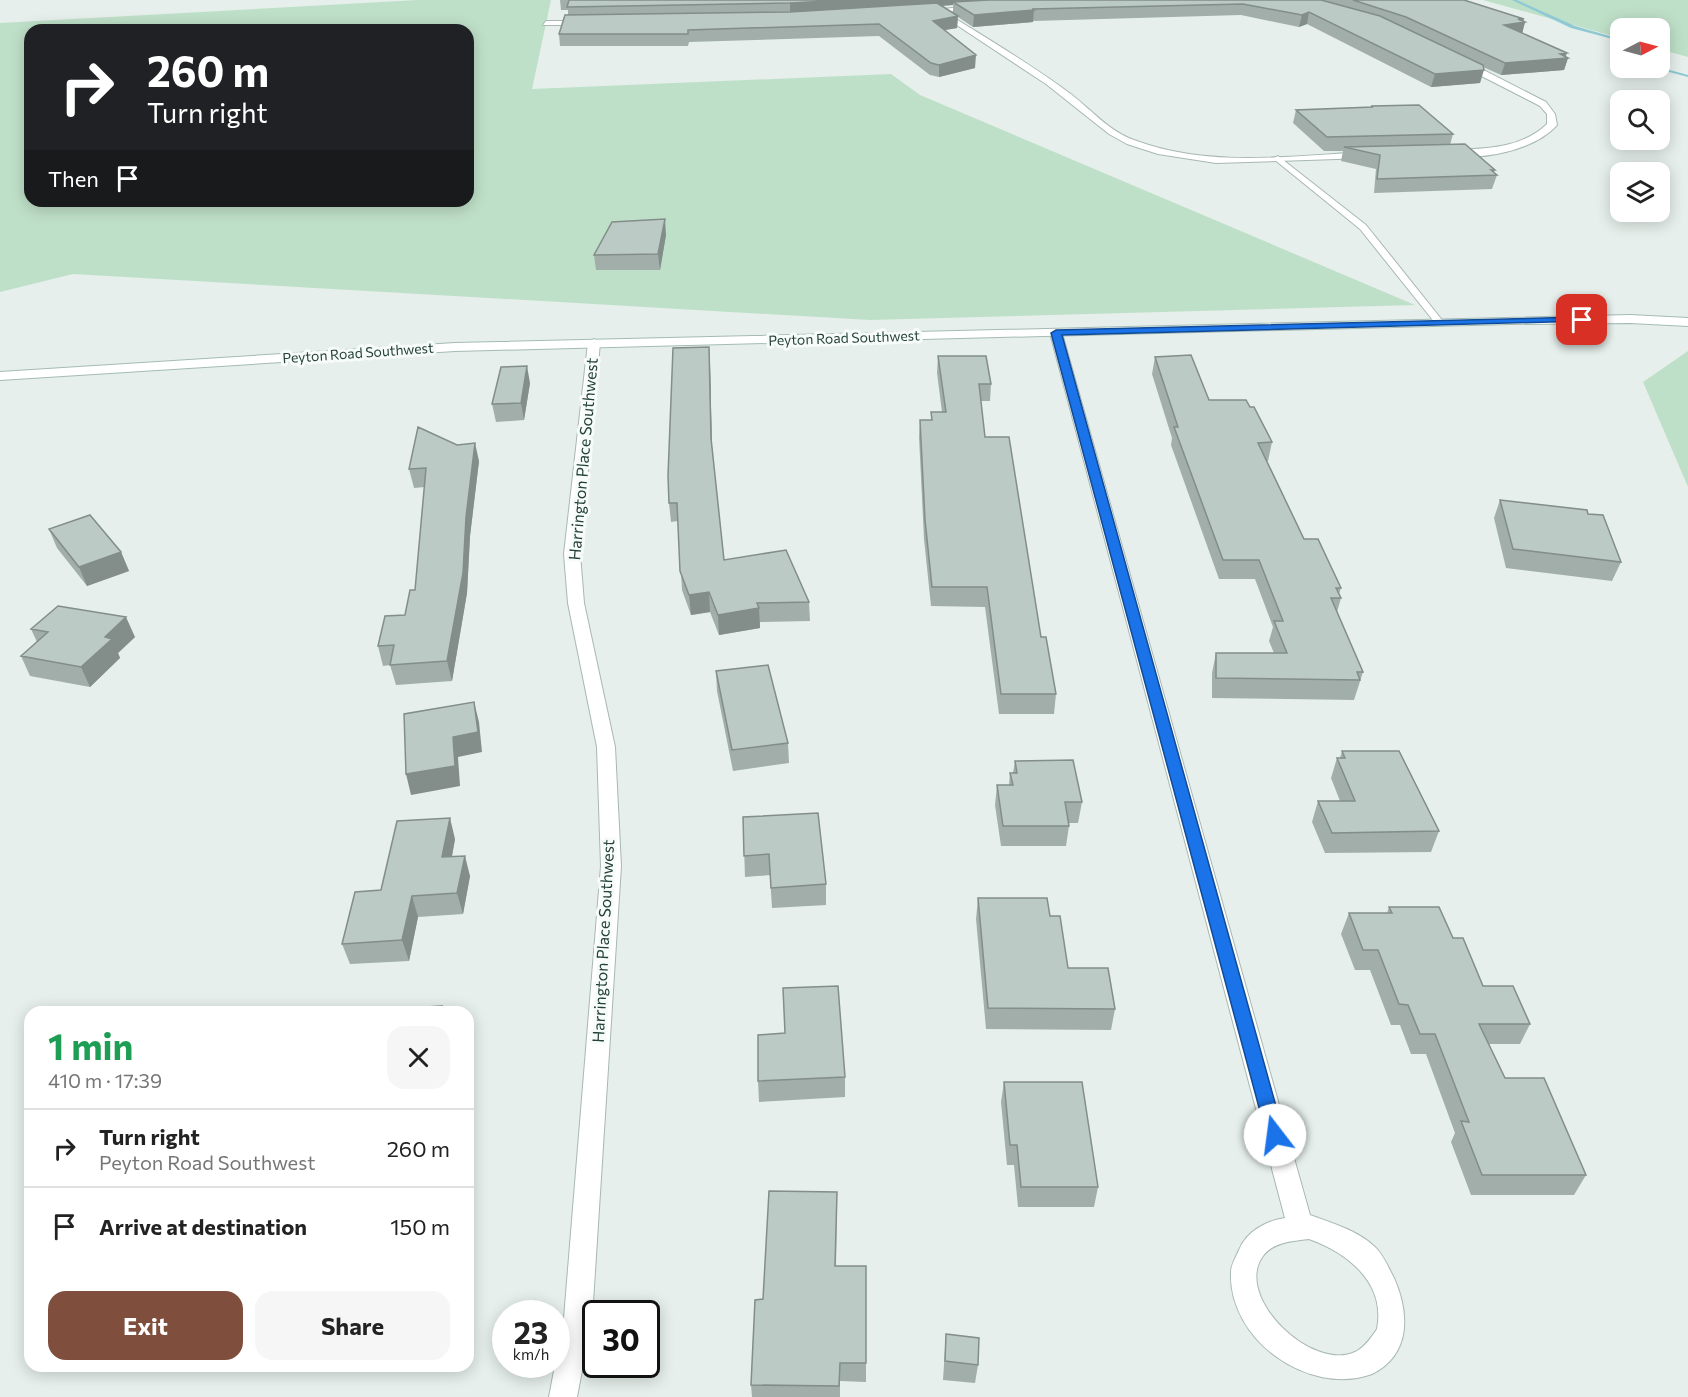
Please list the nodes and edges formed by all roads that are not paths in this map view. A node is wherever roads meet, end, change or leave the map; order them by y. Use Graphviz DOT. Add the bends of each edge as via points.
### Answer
graph roads {
  1 [pos="989,6"];
  2 [pos="546,23"];
  3 [pos="592,23"];
  4 [pos="1454,59"];
  5 [pos="1440,153"];
  6 [pos="1371,155"];
  7 [pos="1278,158"];
  8 [pos="1439,322"];
  9 [pos="1688,322"];
  10 [pos="1056,333"];
  11 [pos="594,343"];
  12 [pos="0,376"];
  13 [pos="1300,1227"];
  14 [pos="563,1397"];
  1 -- 7 [label="street" via="932,9 1066,94 1113,134 1130,142 1190,157"];
  2 -- 3 [label="street"];
  4 -- 5 [label="street" via="1543,104 1551,114 1552,125 1545,133 1514,146"];
  6 -- 7 [label="street"];
  7 -- 8 [label="lane" via="1364,227"];
  8 -- 9 [label="street, Peyton Road Southwest"];
  8 -- 10 [label="street, Peyton Road Southwest"];
  10 -- 11 [label="street, Peyton Road Southwest"];
  10 -- 13 [label="street"];
  11 -- 12 [label="street, Peyton Road Southwest" via="455,347"];
  11 -- 14 [label="street, Harrington Place Southwest" via="572,554 576,603 606,747 611,866 578,1318"];
  13 -- 13 [label="street" via="1283,1229 1259,1241 1247,1257 1242,1276 1252,1315 1285,1352 1308,1364 1346,1369 1366,1363 1385,1345 1391,1331 1391,1301 1387,1292 1373,1264 1357,1248 1337,1236"];
}
